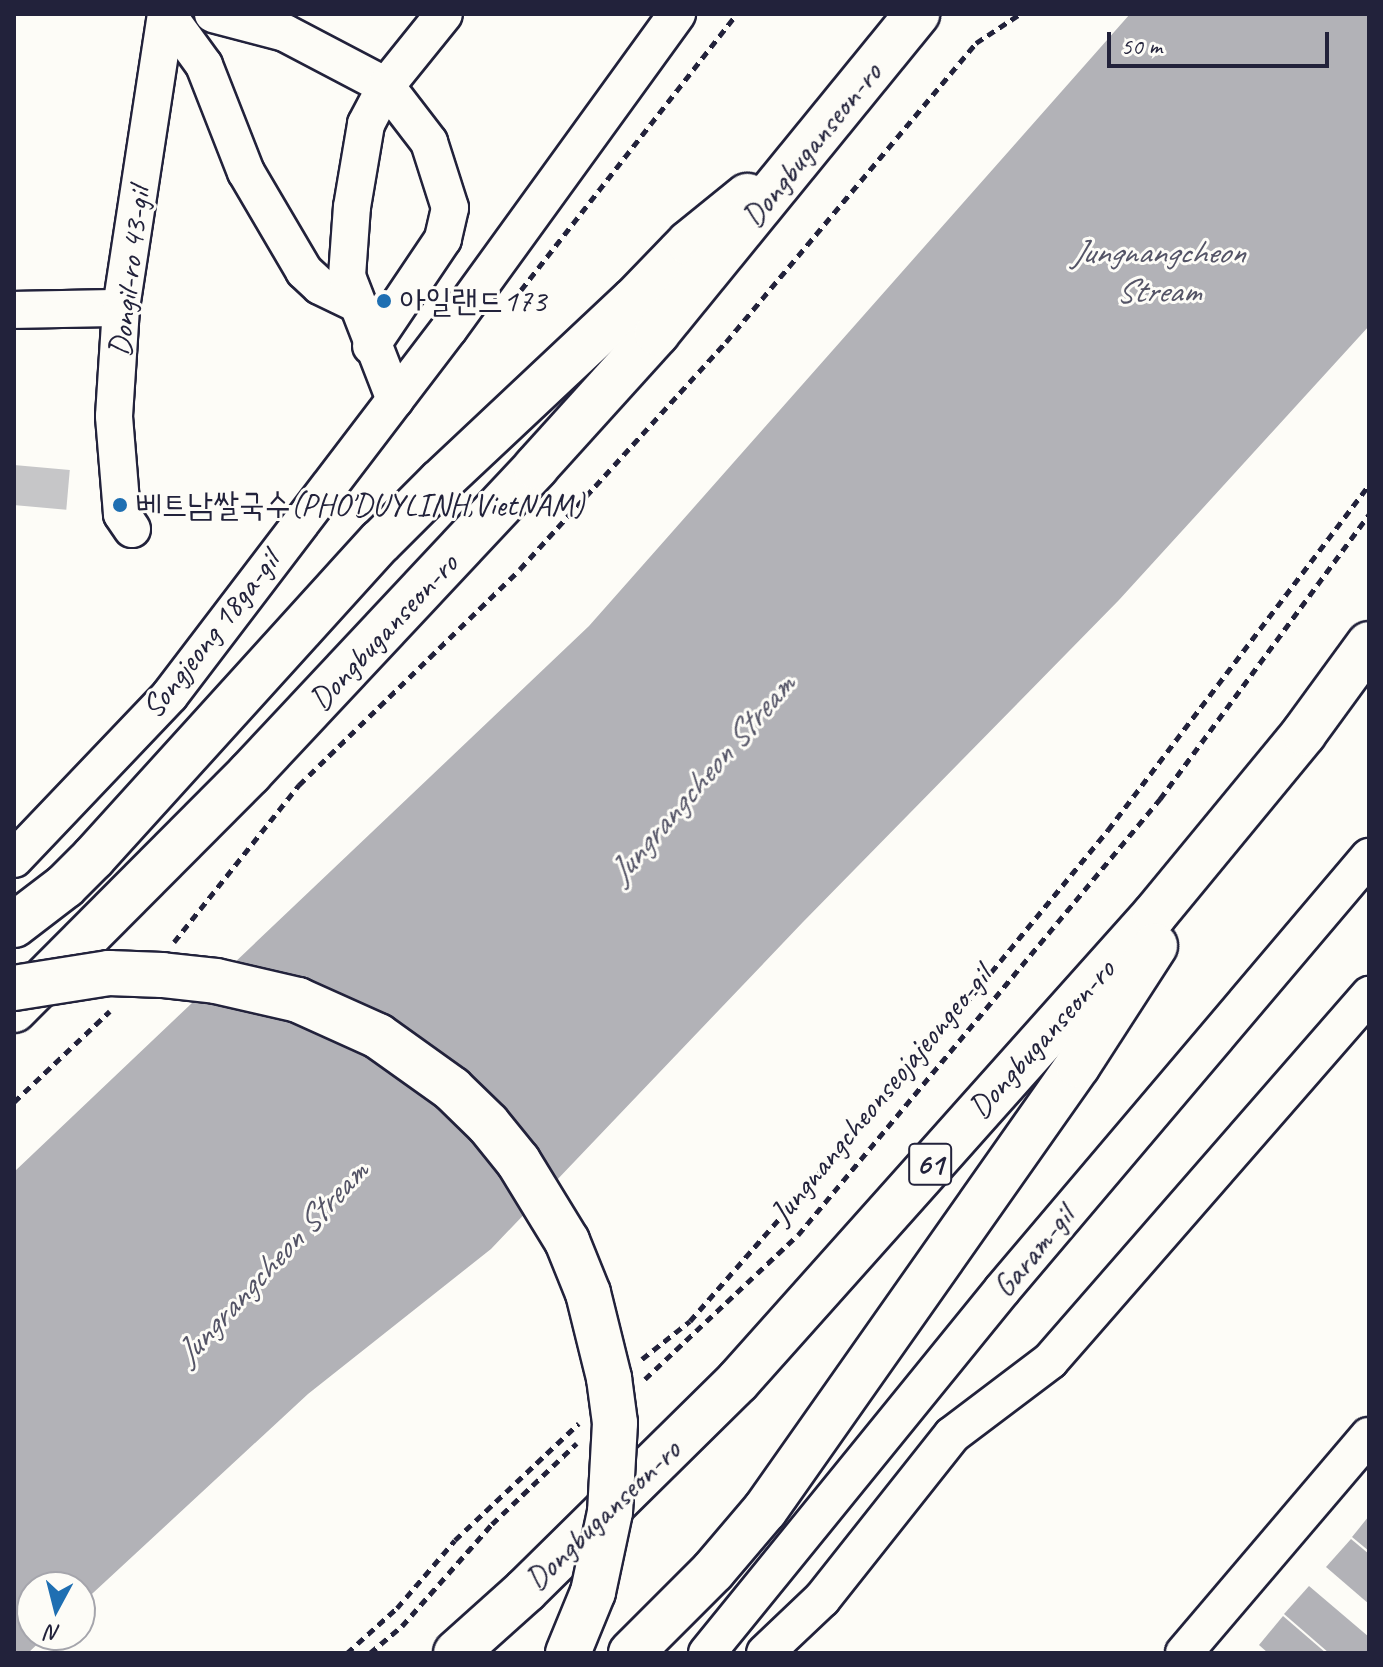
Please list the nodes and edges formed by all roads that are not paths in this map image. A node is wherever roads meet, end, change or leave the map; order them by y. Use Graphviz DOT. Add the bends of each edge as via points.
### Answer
graph roads {
  1 [pos="166,14"];
  2 [pos="213,14"];
  3 [pos="444,14"];
  4 [pos="677,14"];
  5 [pos="917,14"];
  6 [pos="386,86"];
  7 [pos="818,140"];
  8 [pos="357,304"];
  9 [pos="121,308"];
  10 [pos="14,310"];
  11 [pos="371,346"];
  12 [pos="395,400"];
  13 [pos="132,529"];
  14 [pos="1369,644"];
  15 [pos="1249,801"];
  16 [pos="1369,857"];
  17 [pos="14,859"];
  18 [pos="14,925"];
  19 [pos="14,988"];
  20 [pos="1369,995"];
  21 [pos="14,1010"];
  22 [pos="1369,1436"];
  23 [pos="456,1653"];
  24 [pos="568,1653"];
  25 [pos="631,1653"];
  26 [pos="707,1653"];
  27 [pos="765,1653"];
  28 [pos="1184,1653"];
  1 -- 8 [label="street, Dongil-ro 43-gil" via="204,65 246,172 304,271 320,286"];
  1 -- 9 [label="street, Dongil-ro 43-gil"];
  2 -- 6 [label="street" via="285,33"];
  3 -- 6 [label="street"];
  4 -- 12 [label="street, Songjeong 18ga-gil"];
  5 -- 7 [label="highway, Dongbuganseon-ro"];
  6 -- 8 [label="street" via="366,124 352,207 347,276"];
  6 -- 11 [label="street" via="429,142 450,208 443,239"];
  7 -- 18 [label="highway" via="689,243 420,502 93,858"];
  7 -- 21 [label="highway, Dongbuganseon-ro" via="657,333 408,609"];
  8 -- 11 [label="street"];
  9 -- 10 [label="street"];
  9 -- 13 [label="street, Dongil-ro 43-gil" via="114,416 122,514"];
  11 -- 12 [label="street"];
  12 -- 17 [label="street, Songjeong 18ga-gil" via="170,695"];
  14 -- 15 [label="highway, Dongbuganseon-ro / 61"];
  15 -- 23 [label="highway, Dongbuganseon-ro / 61" via="1155,914 738,1381"];
  15 -- 25 [label="highway" via="1078,1065 765,1510"];
  16 -- 26 [label="street, Garam-gil" via="992,1302"];
  19 -- 24 [label="highway, bridge" via="109,973 216,981 298,1000 378,1036 452,1089 488,1124 518,1161 567,1241 588,1293 609,1378 615,1423 610,1512 593,1592"];
  20 -- 27 [label="street" via="1050,1361 952,1435 822,1599"];
  22 -- 28 [label="street"];
}
